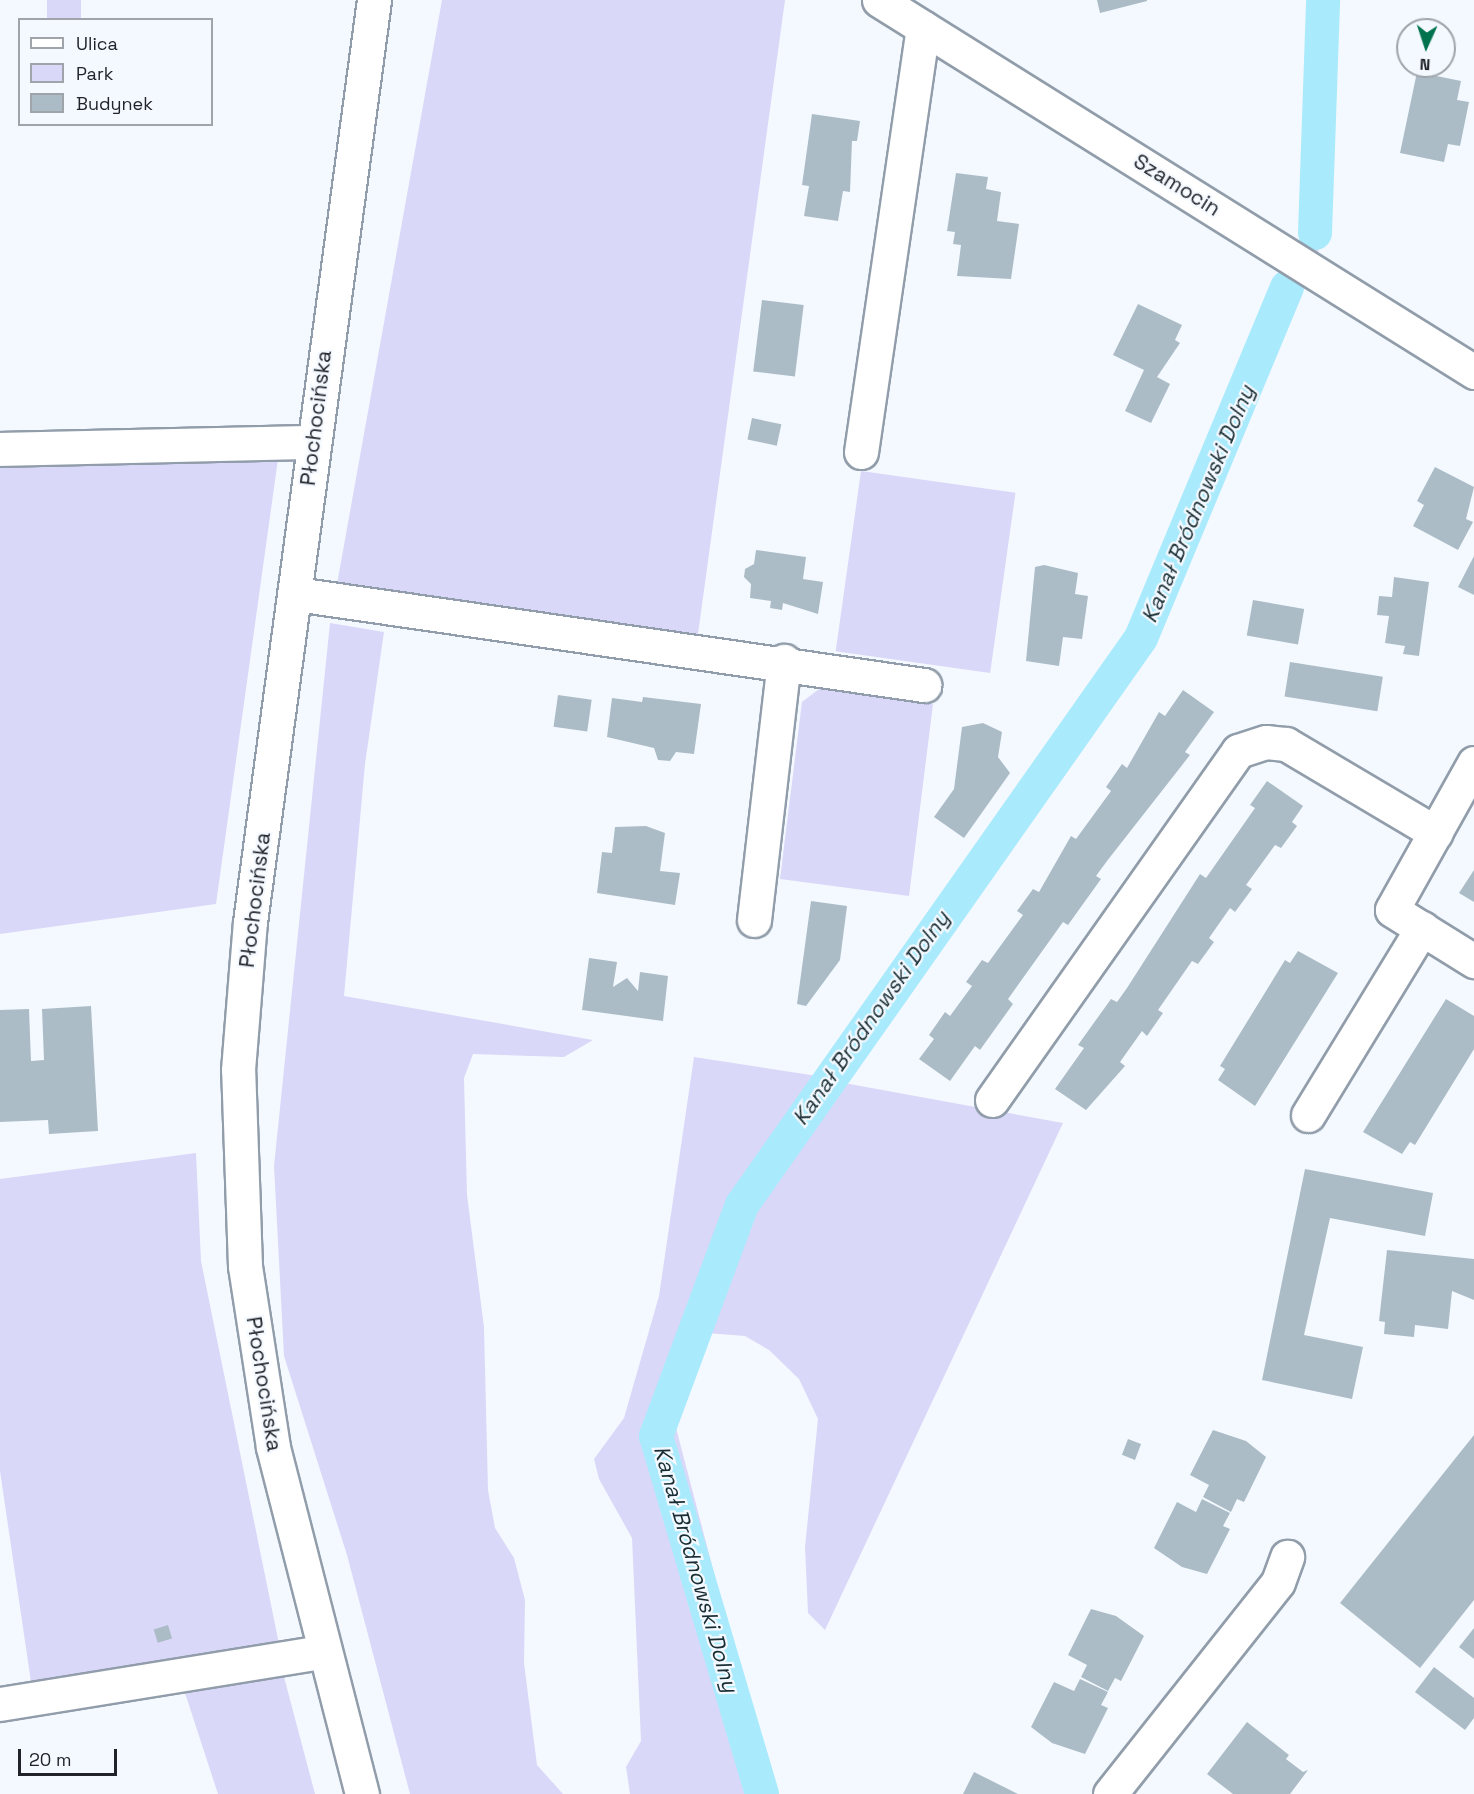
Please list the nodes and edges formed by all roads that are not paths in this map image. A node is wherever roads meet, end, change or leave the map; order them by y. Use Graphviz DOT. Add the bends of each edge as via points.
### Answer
graph roads {
  1 [pos="374,0"];
  2 [pos="879,0"];
  3 [pos="923,27"];
  4 [pos="1474,372"];
  5 [pos="312,442"];
  6 [pos="0,449"];
  7 [pos="861,452"];
  8 [pos="296,594"];
  9 [pos="784,661"];
  10 [pos="924,685"];
  11 [pos="1474,763"];
  12 [pos="1436,833"];
  13 [pos="754,920"];
  14 [pos="1422,928"];
  15 [pos="1474,961"];
  16 [pos="993,1100"];
  17 [pos="1308,1115"];
  18 [pos="1287,1557"];
  19 [pos="322,1652"];
  20 [pos="0,1704"];
  21 [pos="362,1794"];
  22 [pos="1110,1794"];
  1 -- 5 [label="main road, Płochocińska"];
  2 -- 3 [label="main road, Szamocin"];
  3 -- 4 [label="main road, Szamocin"];
  3 -- 7 [label="main road"];
  5 -- 6 [label="main road"];
  5 -- 8 [label="main road, Płochocińska"];
  8 -- 9 [label="main road"];
  8 -- 19 [label="main road, Płochocińska" via="250,922 238,1070 240,1166 245,1266 273,1446"];
  9 -- 10 [label="main road"];
  9 -- 13 [label="main road"];
  11 -- 12 [label="main road"];
  12 -- 14 [label="main road" via="1392,910"];
  12 -- 16 [label="main road" via="1286,744 1266,742 1238,751"];
  14 -- 15 [label="main road"];
  14 -- 17 [label="main road"];
  18 -- 22 [label="main road" via="1278,1582"];
  19 -- 20 [label="main road"];
  19 -- 21 [label="main road, Płochocińska"];
}
